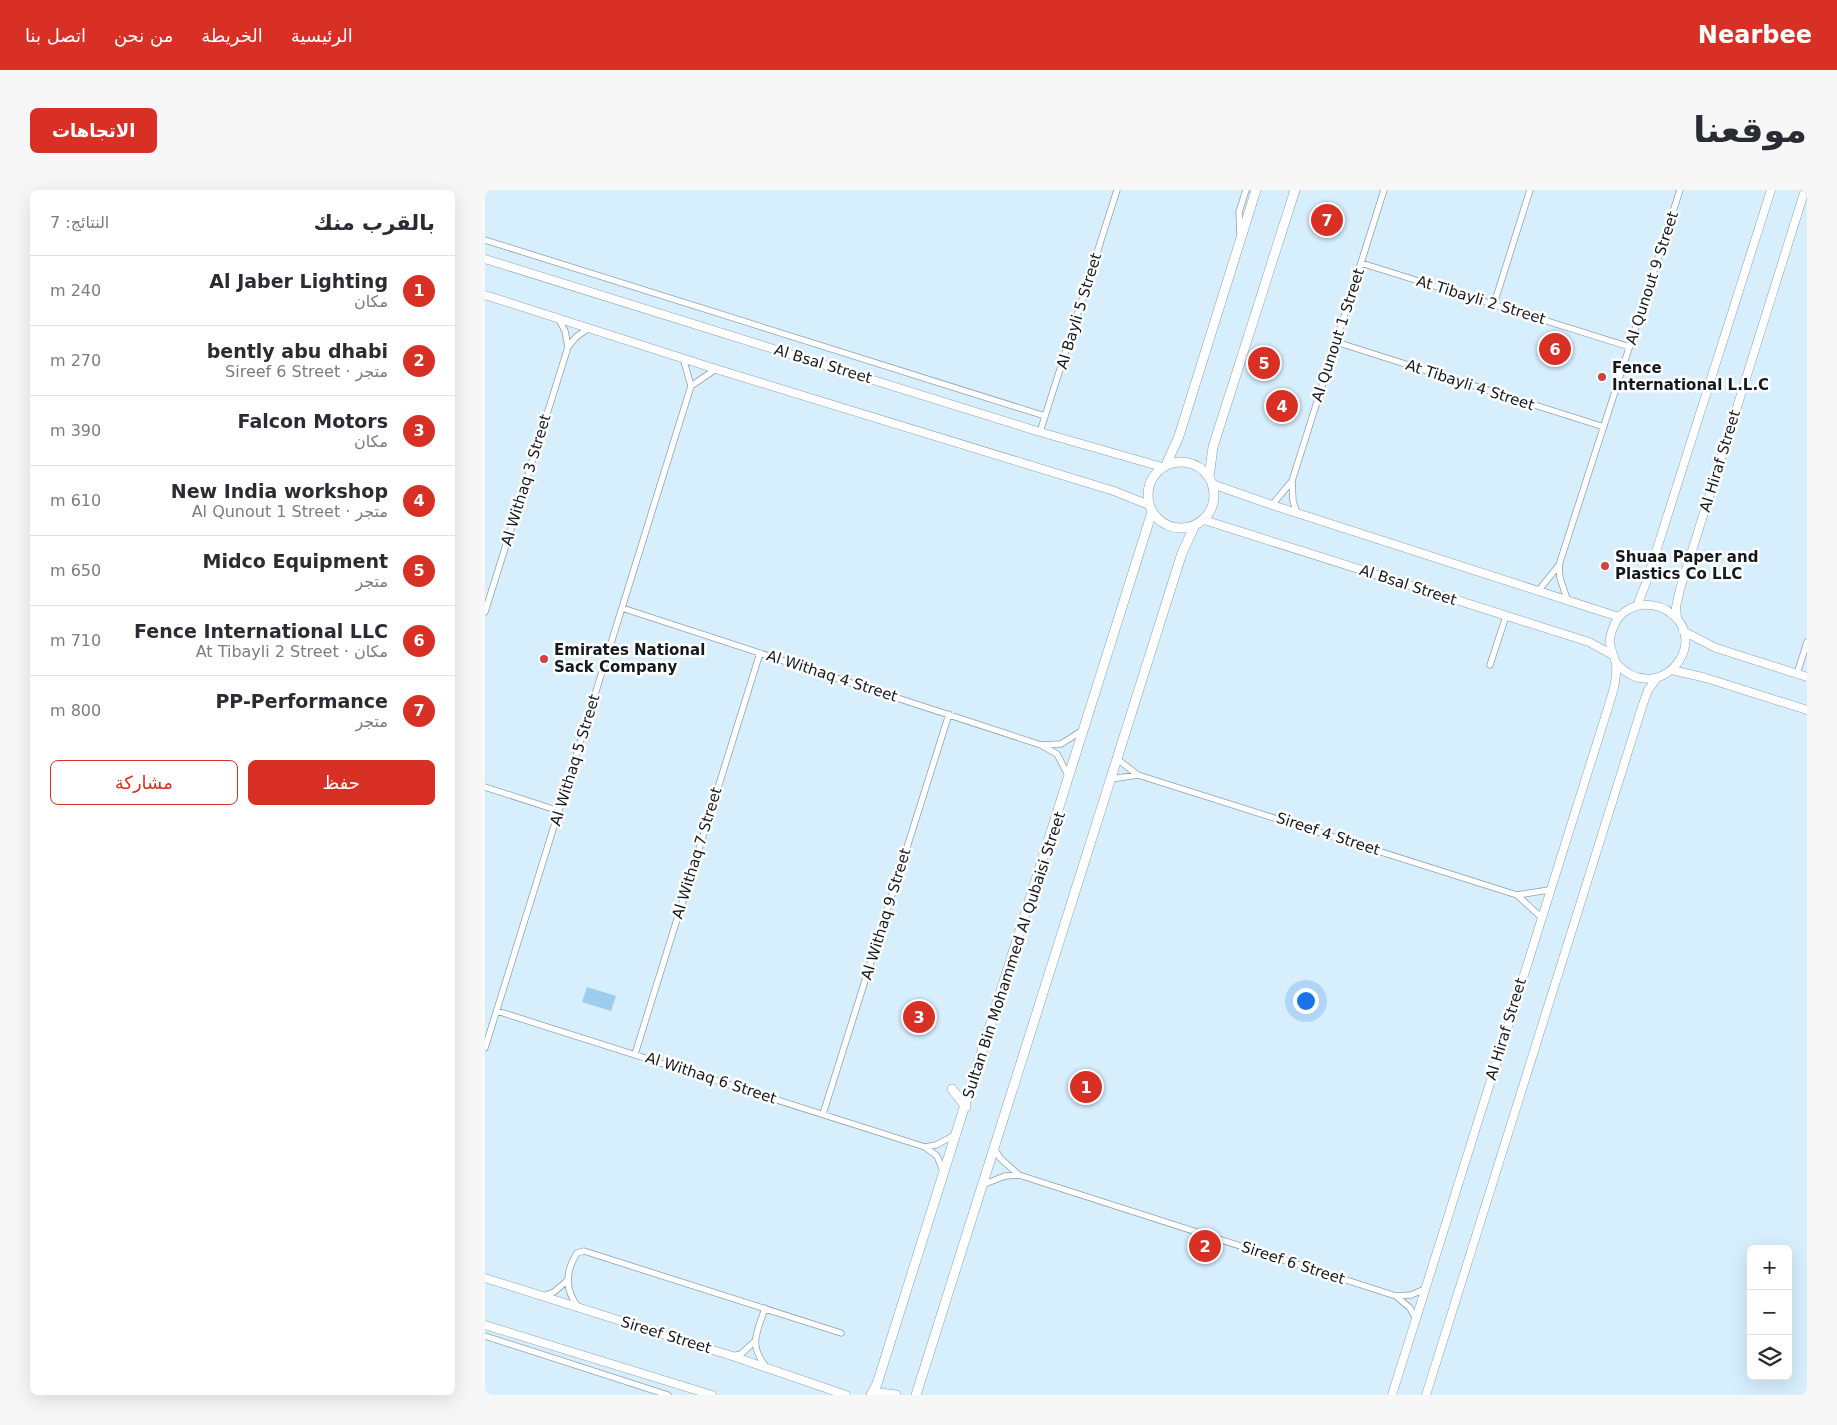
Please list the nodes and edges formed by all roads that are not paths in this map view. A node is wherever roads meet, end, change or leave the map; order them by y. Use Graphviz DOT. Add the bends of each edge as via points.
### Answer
graph roads {
  1 [pos="1117,190"];
  2 [pos="1246,190"];
  3 [pos="1256,190"];
  4 [pos="1295,190"];
  5 [pos="1385,190"];
  6 [pos="1529,190"];
  7 [pos="1679,190"];
  8 [pos="1771,190"];
  9 [pos="1805,190"];
  10 [pos="485,240"];
  11 [pos="1239,244"];
  12 [pos="485,259"];
  13 [pos="1361,263"];
  14 [pos="485,295"];
  15 [pos="1494,304"];
  16 [pos="558,318"];
  17 [pos="589,328"];
  18 [pos="1336,342"];
  19 [pos="568,347"];
  20 [pos="1630,347"];
  21 [pos="683,358"];
  22 [pos="716,369"];
  23 [pos="691,386"];
  24 [pos="1045,416"];
  25 [pos="1604,427"];
  26 [pos="1040,432"];
  27 [pos="1164,466"];
  28 [pos="1211,480"];
  29 [pos="1292,481"];
  30 [pos="1271,505"];
  31 [pos="1150,509"];
  32 [pos="1297,513"];
  33 [pos="1204,520"];
  34 [pos="1195,526"];
  35 [pos="1559,565"];
  36 [pos="1539,590"];
  37 [pos="1567,599"];
  38 [pos="1637,606"];
  39 [pos="622,608"];
  40 [pos="485,612"];
  41 [pos="1506,616"];
  42 [pos="1619,617"];
  43 [pos="1677,618"];
  44 [pos="1683,631"];
  45 [pos="1807,642"];
  46 [pos="760,653"];
  47 [pos="1611,654"];
  48 [pos="1805,655"];
  49 [pos="1616,663"];
  50 [pos="1490,665"];
  51 [pos="1672,670"];
  52 [pos="1797,674"];
  53 [pos="1807,677"];
  54 [pos="1657,678"];
  55 [pos="1807,710"];
  56 [pos="949,714"];
  57 [pos="1085,729"];
  58 [pos="1041,745"];
  59 [pos="1117,759"];
  60 [pos="1138,775"];
  61 [pos="1069,779"];
  62 [pos="1111,779"];
  63 [pos="485,788"];
  64 [pos="559,811"];
  65 [pos="1549,890"];
  66 [pos="1517,895"];
  67 [pos="1541,917"];
  68 [pos="497,1011"];
  69 [pos="485,1048"];
  70 [pos="635,1054"];
  71 [pos="952,1089"];
  72 [pos="966,1107"];
  73 [pos="823,1114"];
  74 [pos="958,1134"];
  75 [pos="925,1147"];
  76 [pos="994,1148"];
  77 [pos="1019,1175"];
  78 [pos="945,1176"];
  79 [pos="982,1185"];
  80 [pos="485,1278"];
  81 [pos="568,1280"];
  82 [pos="1425,1289"];
  83 [pos="542,1296"];
  84 [pos="1396,1296"];
  85 [pos="579,1308"];
  86 [pos="765,1308"];
  87 [pos="1416,1319"];
  88 [pos="485,1325"];
  89 [pos="841,1333"];
  90 [pos="485,1336"];
  91 [pos="755,1341"];
  92 [pos="732,1356"];
  93 [pos="766,1367"];
  94 [pos="668,1395"];
  95 [pos="712,1395"];
  96 [pos="846,1395"];
  97 [pos="872,1395"];
  98 [pos="896,1395"];
  99 [pos="916,1395"];
  100 [pos="1392,1395"];
  101 [pos="1426,1395"];
  1 -- 24 [label="street, Al Bayli 5 Street"];
  2 -- 11 [label="street" via="1239,212"];
  3 -- 11 [label="main road"];
  4 -- 28 [label="main road" via="1213,447"];
  5 -- 13 [label="street, Al Qunout 1 Street"];
  6 -- 15 [label="street"];
  7 -- 20 [label="street, Al Qunout 9 Street"];
  8 -- 38 [label="street"];
  9 -- 43 [label="street, Al Hiraf Street" via="1680,589"];
  10 -- 24 [label="street"];
  11 -- 27 [label="main road" via="1179,436"];
  12 -- 26 [label="street, Al Bsal Street"];
  13 -- 15 [label="street, At Tibayli 2 Street"];
  13 -- 18 [label="street, Al Qunout 1 Street"];
  14 -- 16 [label="street"];
  15 -- 20 [label="street, At Tibayli 2 Street"];
  16 -- 17 [label="street"];
  16 -- 19 [label="street"];
  17 -- 19 [label="street, Al Withaq 3 Street"];
  17 -- 21 [label="street"];
  18 -- 25 [label="street, At Tibayli 4 Street"];
  18 -- 29 [label="street, Al Qunout 1 Street"];
  19 -- 40 [label="street, Al Withaq 3 Street"];
  20 -- 25 [label="street, Al Qunout 9 Street"];
  21 -- 22 [label="street"];
  21 -- 23 [label="street"];
  22 -- 23 [label="street"];
  22 -- 31 [label="street" via="1114,491"];
  23 -- 39 [label="street, Al Withaq 5 Street"];
  24 -- 26 [label="street, Al Bayli 5 Street"];
  25 -- 35 [label="street, Al Qunout 9 Street"];
  26 -- 27 [label="street, Al Bsal Street"];
  27 -- 28 [label="main road" via="1189,462"];
  27 -- 31 [label="main road" via="1148,486"];
  28 -- 30 [label="street"];
  28 -- 33 [label="main road" via="1213,502"];
  29 -- 30 [label="street, Al Qunout 1 Street"];
  29 -- 32 [label="street, Al Qunout 1 Street"];
  30 -- 32 [label="street"];
  31 -- 34 [label="main road" via="1160,522 1171,527"];
  31 -- 57 [label="main road, Sultan Bin Mohammed Al Qubaisi Street"];
  32 -- 36 [label="street"];
  33 -- 34 [label="main road"];
  33 -- 41 [label="street, Al Bsal Street"];
  34 -- 59 [label="main road" via="1182,552"];
  35 -- 36 [label="street, Al Qunout 9 Street"];
  35 -- 37 [label="street, Al Qunout 9 Street"];
  36 -- 37 [label="street"];
  37 -- 42 [label="street"];
  38 -- 42 [label="street"];
  38 -- 43 [label="street" via="1659,606"];
  39 -- 46 [label="street, Al Withaq 4 Street"];
  39 -- 64 [label="street, Al Withaq 5 Street"];
  41 -- 47 [label="street, Al Bsal Street" via="1589,642"];
  41 -- 50 [label="street"];
  42 -- 47 [label="street" via="1610,634"];
  43 -- 44 [label="street"];
  44 -- 51 [label="street" via="1684,648"];
  44 -- 52 [label="street" via="1716,648"];
  45 -- 48 [label="street"];
  46 -- 56 [label="street, Al Withaq 4 Street"];
  46 -- 70 [label="street, Al Withaq 7 Street"];
  47 -- 49 [label="street"];
  48 -- 52 [label="street"];
  49 -- 54 [label="street" via="1634,678"];
  49 -- 65 [label="street, Al Hiraf Street" via="1612,694"];
  51 -- 54 [label="street"];
  51 -- 55 [label="street"];
  52 -- 53 [label="street"];
  54 -- 101 [label="street" via="1648,690 1631,742"];
  56 -- 58 [label="street, Al Withaq 4 Street"];
  56 -- 73 [label="street, Al Withaq 9 Street"];
  57 -- 58 [label="street, Al Withaq 4 Street" via="1061,744"];
  57 -- 61 [label="main road, Sultan Bin Mohammed Al Qubaisi Street"];
  58 -- 61 [label="street, Al Withaq 4 Street" via="1057,754"];
  59 -- 60 [label="street, Sireef 4 Street"];
  59 -- 62 [label="main road"];
  60 -- 62 [label="street, Sireef 4 Street"];
  60 -- 66 [label="street, Sireef 4 Street"];
  61 -- 72 [label="main road, Sultan Bin Mohammed Al Qubaisi Street"];
  62 -- 76 [label="main road"];
  63 -- 64 [label="street"];
  64 -- 68 [label="street, Al Withaq 5 Street"];
  65 -- 66 [label="street, Sireef 4 Street"];
  65 -- 67 [label="street, Al Hiraf Street"];
  66 -- 67 [label="street, Sireef 4 Street"];
  67 -- 82 [label="street, Al Hiraf Street"];
  68 -- 69 [label="street, Al Withaq 5 Street"];
  68 -- 70 [label="street, Al Withaq 6 Street"];
  70 -- 73 [label="street, Al Withaq 6 Street"];
  71 -- 72 [label="main road"];
  72 -- 74 [label="main road, Sultan Bin Mohammed Al Qubaisi Street"];
  73 -- 75 [label="street, Al Withaq 6 Street"];
  74 -- 75 [label="street"];
  74 -- 78 [label="main road, Sultan Bin Mohammed Al Qubaisi Street"];
  75 -- 78 [label="street" via="937,1156"];
  76 -- 77 [label="street, Sireef 6 Street"];
  76 -- 79 [label="main road"];
  77 -- 79 [label="street, Sireef 6 Street" via="1005,1176"];
  77 -- 84 [label="street, Sireef 6 Street"];
  78 -- 97 [label="main road, Sultan Bin Mohammed Al Qubaisi Street"];
  79 -- 99 [label="main road"];
  80 -- 83 [label="street, Sireef Street"];
  81 -- 83 [label="street"];
  81 -- 85 [label="street" via="568,1291"];
  81 -- 86 [label="street" via="573,1259 583,1251"];
  82 -- 84 [label="street, Sireef 6 Street" via="1411,1295"];
  82 -- 87 [label="street, Al Hiraf Street"];
  83 -- 85 [label="street, Sireef Street"];
  84 -- 87 [label="street, Sireef 6 Street"];
  85 -- 92 [label="street, Sireef Street"];
  86 -- 89 [label="street"];
  86 -- 91 [label="street"];
  87 -- 100 [label="street, Al Hiraf Street"];
  88 -- 95 [label="street"];
  90 -- 94 [label="street"];
  91 -- 92 [label="street" via="741,1354"];
  91 -- 93 [label="street" via="758,1356"];
  92 -- 93 [label="street, Sireef Street"];
  93 -- 96 [label="street, Sireef Street"];
  97 -- 98 [label="main road"];
}
